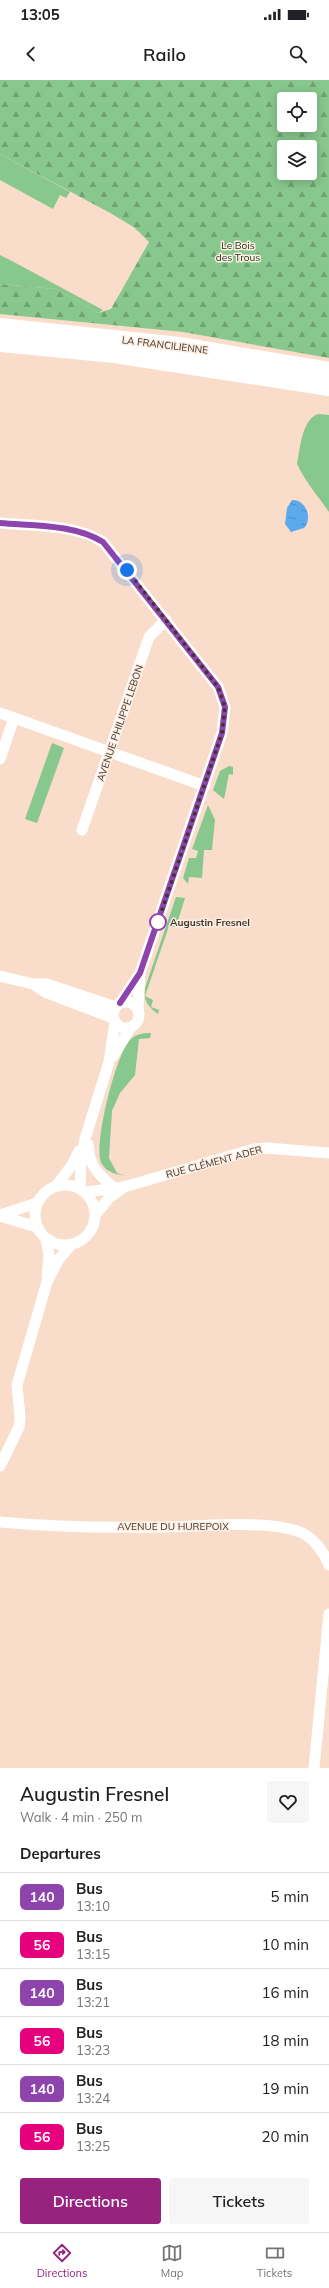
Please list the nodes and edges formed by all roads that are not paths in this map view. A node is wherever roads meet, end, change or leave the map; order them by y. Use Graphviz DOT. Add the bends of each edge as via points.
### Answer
graph roads {
  1 [pos="0,327"];
  2 [pos="0,343"];
  3 [pos="250,357"];
  4 [pos="329,359"];
  5 [pos="329,371"];
  6 [pos="294,380"];
  7 [pos="329,387"];
  8 [pos="329,397"];
  9 [pos="0,523"];
  10 [pos="166,620"];
  11 [pos="0,713"];
  12 [pos="14,718"];
  13 [pos="110,752"];
  14 [pos="0,759"];
  15 [pos="205,786"];
  16 [pos="82,830"];
  17 [pos="140,973"];
  18 [pos="0,976"];
  19 [pos="138,1008"];
  20 [pos="116,1012"];
  21 [pos="131,1027"];
  22 [pos="110,1062"];
  23 [pos="86,1135"];
  24 [pos="329,1153"];
  25 [pos="56,1186"];
  26 [pos="119,1187"];
  27 [pos="83,1190"];
  28 [pos="38,1203"];
  29 [pos="96,1214"];
  30 [pos="0,1215"];
  31 [pos="37,1227"];
  32 [pos="46,1239"];
  33 [pos="71,1245"];
  34 [pos="47,1282"];
  35 [pos="0,1466"];
  36 [pos="0,1522"];
  37 [pos="329,1565"];
  38 [pos="329,1614"];
  39 [pos="314,1768"];
  1 -- 3 [label="highway, LA FRANCILIENNE" via="180,346"];
  2 -- 6 [label="highway, LA FRANCILIENNE" via="114,354"];
  3 -- 4 [label="highway" via="269,351"];
  3 -- 5 [label="highway, LA FRANCILIENNE"];
  6 -- 7 [label="highway, LA FRANCILIENNE"];
  6 -- 8 [label="highway" via="309,392"];
  9 -- 10 [label="street" via="78,530 103,542"];
  10 -- 13 [label="street, AVENUE PHILIPPE LEBON" via="149,638"];
  10 -- 15 [label="street" via="212,678 225,707 225,725"];
  11 -- 12 [label="street"];
  12 -- 13 [label="street"];
  12 -- 14 [label="street"];
  13 -- 15 [label="street"];
  13 -- 16 [label="street, AVENUE PHILIPPE LEBON"];
  15 -- 17 [label="street"];
  17 -- 19 [label="street"];
  17 -- 20 [label="street"];
  18 -- 20 [label="street" via="33,984 47,984"];
  19 -- 20 [label="street" via="130,1002"];
  19 -- 21 [label="street" via="138,1019"];
  20 -- 21 [label="street" via="121,1027"];
  20 -- 22 [label="street"];
  21 -- 22 [label="street"];
  22 -- 23 [label="street"];
  23 -- 25 [label="street" via="72,1165"];
  23 -- 26 [label="street" via="89,1156 96,1173"];
  23 -- 27 [label="street"];
  24 -- 26 [label="street, RUE CLÉMENT ADER" via="254,1149"];
  25 -- 27 [label="street" via="68,1185"];
  25 -- 28 [label="street" via="48,1190"];
  26 -- 27 [label="street, RUE CLÉMENT ADER"];
  26 -- 29 [label="street, RUE CLÉMENT ADER"];
  27 -- 29 [label="street" via="93,1202"];
  28 -- 30 [label="street"];
  28 -- 31 [label="street" via="35,1215"];
  29 -- 33 [label="street" via="92,1231 80,1243"];
  30 -- 31 [label="street"];
  31 -- 32 [label="street"];
  32 -- 33 [label="street" via="58,1245"];
  32 -- 34 [label="street" via="49,1255"];
  33 -- 34 [label="street" via="59,1259"];
  34 -- 35 [label="street" via="17,1385 19,1427"];
  36 -- 37 [label="street, AVENUE DU HUREPOIX" via="25,1525 221,1525 282,1528 300,1532 316,1543"];
  38 -- 39 [label="street"];
}
